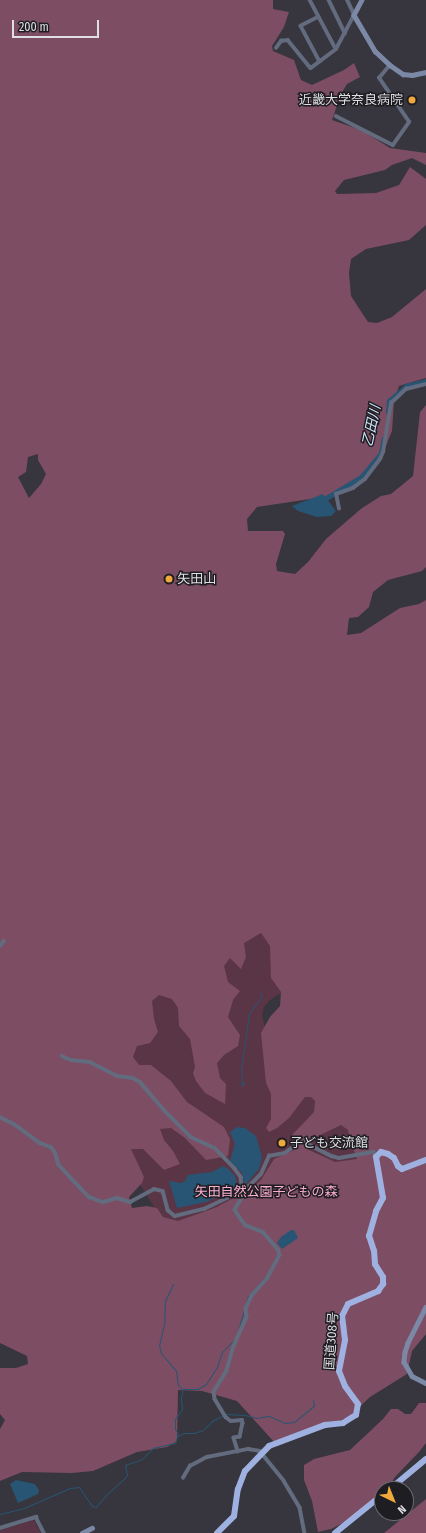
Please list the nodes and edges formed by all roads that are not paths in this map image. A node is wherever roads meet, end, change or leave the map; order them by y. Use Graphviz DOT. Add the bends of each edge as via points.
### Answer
graph roads {
  1 [pos="310,0"];
  2 [pos="329,0"];
  3 [pos="347,0"];
  4 [pos="362,0"];
  5 [pos="354,15"];
  6 [pos="319,17"];
  7 [pos="345,32"];
  8 [pos="276,48"];
  9 [pos="336,49"];
  10 [pos="320,61"];
  11 [pos="390,65"];
  12 [pos="426,72"];
  13 [pos="336,116"];
  14 [pos="426,384"];
  15 [pos="339,509"];
  16 [pos="4,941"];
  17 [pos="0,946"];
  18 [pos="62,1056"];
  19 [pos="0,1117"];
  20 [pos="377,1155"];
  21 [pos="426,1160"];
  22 [pos="242,1191"];
  23 [pos="426,1307"];
  24 [pos="426,1383"];
  25 [pos="238,1451"];
  26 [pos="262,1453"];
  27 [pos="426,1459"];
  28 [pos="426,1464"];
  29 [pos="183,1478"];
  30 [pos="400,1481"];
  31 [pos="406,1481"];
  32 [pos="374,1501"];
  33 [pos="374,1507"];
  34 [pos="0,1528"];
  35 [pos="93,1531"];
  36 [pos="44,1533"];
  37 [pos="82,1533"];
  38 [pos="217,1533"];
  39 [pos="305,1533"];
  40 [pos="335,1533"];
  41 [pos="342,1533"];
  1 -- 6 [label="street"];
  2 -- 7 [label="street"];
  3 -- 5 [label="street"];
  4 -- 5 [label="street"];
  5 -- 7 [label="street"];
  5 -- 11 [label="street" via="372,47"];
  6 -- 9 [label="street"];
  6 -- 10 [label="street" via="301,26"];
  7 -- 9 [label="street"];
  8 -- 10 [label="street" via="281,41 288,40 311,68"];
  9 -- 10 [label="street"];
  11 -- 12 [label="street" via="407,75"];
  11 -- 13 [label="street" via="379,78 410,122 393,145"];
  14 -- 15 [label="street" via="406,388 391,403 384,452 365,479 353,488 336,494"];
  16 -- 17 [label="street"];
  18 -- 22 [label="street" via="71,1060 90,1062 117,1076 133,1078 140,1082 191,1137 214,1148 235,1169 241,1177"];
  19 -- 22 [label="street" via="40,1143 51,1147 59,1165 82,1190 96,1200 103,1202 118,1198 130,1202 154,1189 163,1192 168,1210 175,1216 204,1209"];
  20 -- 21 [label="highway" via="381,1152 391,1155 402,1169"];
  20 -- 22 [label="street" via="373,1152 339,1158 300,1142 285,1153 269,1156 261,1174 253,1184"];
  20 -- 26 [label="highway, 国道308号" via="376,1164 381,1176 383,1198 376,1210 370,1239 375,1264 383,1275 383,1284 378,1292 348,1304 342,1316 345,1336 339,1371 345,1386 357,1401 357,1411 343,1423 325,1425 274,1444"];
  22 -- 25 [label="street" via="243,1197 236,1210 245,1225 269,1237 280,1254 268,1278 252,1296 227,1371 214,1392 215,1399 226,1418 231,1421 242,1420 240,1437 234,1438"];
  23 -- 24 [label="street" via="408,1343 404,1362 412,1376"];
  25 -- 26 [label="street" via="248,1449"];
  25 -- 29 [label="street" via="207,1457 190,1466"];
  26 -- 38 [label="highway, 国道308号" via="240,1480 234,1516"];
  26 -- 39 [label="street" via="284,1481 300,1508"];
  27 -- 30 [label="highway"];
  28 -- 31 [label="highway"];
  32 -- 40 [label="highway"];
  33 -- 41 [label="highway"];
  34 -- 36 [label="street" via="36,1518"];
  35 -- 37 [label="street"];
}
